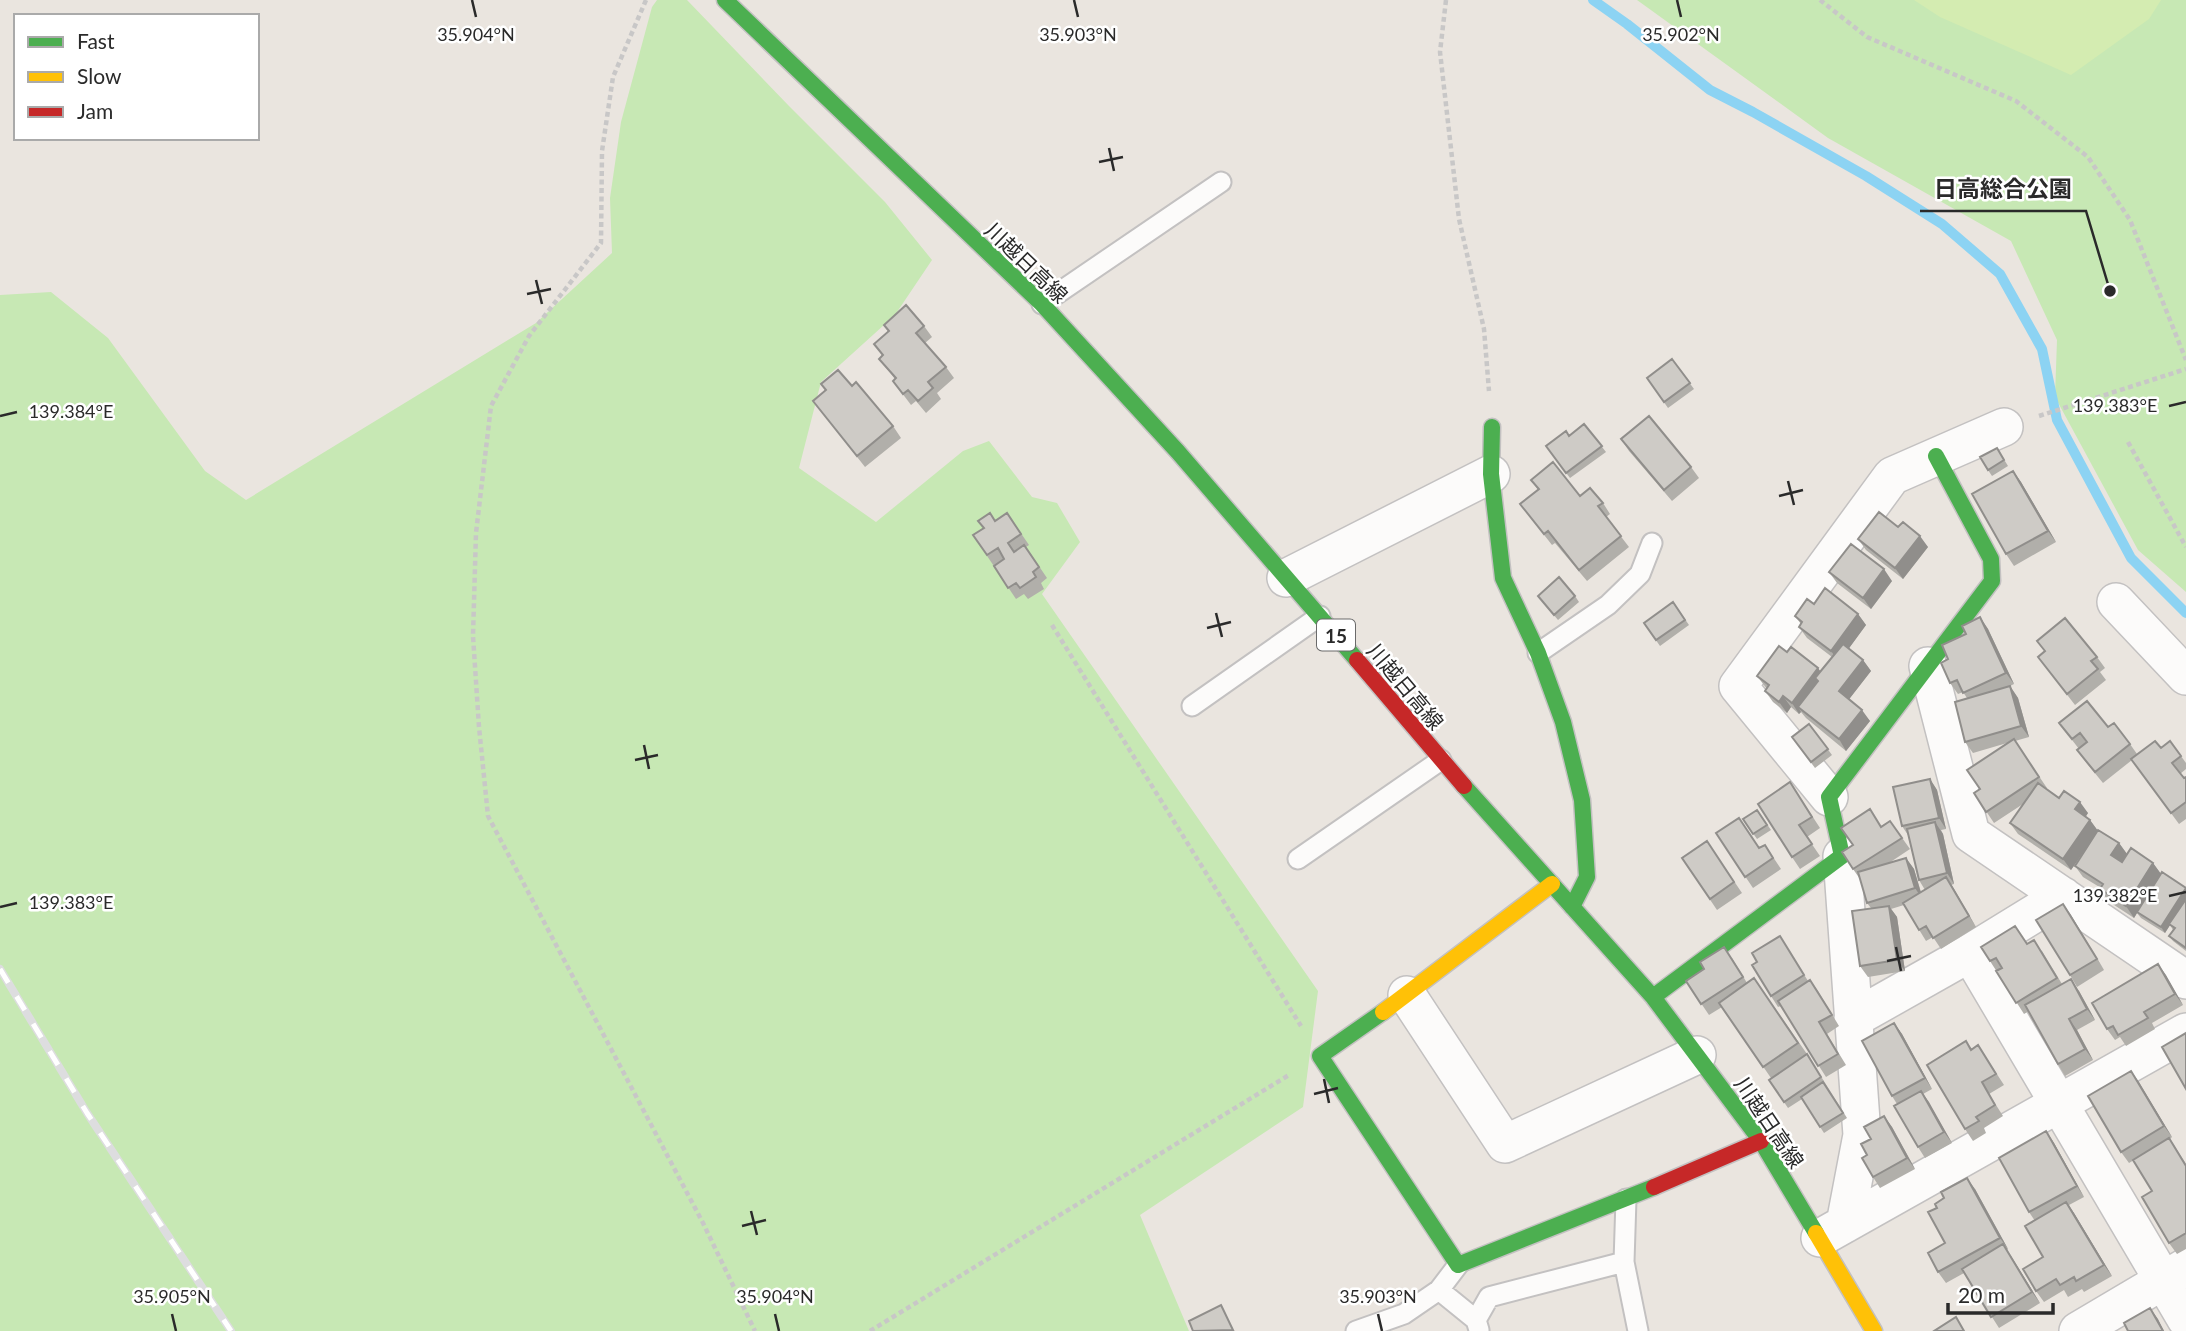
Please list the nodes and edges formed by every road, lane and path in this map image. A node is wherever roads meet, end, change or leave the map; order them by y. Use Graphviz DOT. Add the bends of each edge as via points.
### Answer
graph roads {
  1 [pos="646,0"];
  2 [pos="1446,0"];
  3 [pos="1820,0"];
  4 [pos="742,6"];
  5 [pos="1221,182"];
  6 [pos="1042,304"];
  7 [pos="2186,360"];
  8 [pos="2186,369"];
  9 [pos="1492,427"];
  10 [pos="2004,427"];
  11 [pos="2128,442"];
  12 [pos="1936,456"];
  13 [pos="1491,474"];
  14 [pos="1652,543"];
  15 [pos="2186,547"];
  16 [pos="1286,578"];
  17 [pos="2116,602"];
  18 [pos="1320,616"];
  19 [pos="1052,625"];
  20 [pos="1538,653"];
  21 [pos="1928,666"];
  22 [pos="2186,676"];
  23 [pos="1192,706"];
  24 [pos="1441,760"];
  25 [pos="1829,797"];
  26 [pos="1842,856"];
  27 [pos="1298,859"];
  28 [pos="1552,884"];
  29 [pos="2063,896"];
  30 [pos="1572,907"];
  31 [pos="1970,953"];
  32 [pos="2186,980"];
  33 [pos="1407,995"];
  34 [pos="1653,997"];
  35 [pos="1853,1019"];
  36 [pos="2186,1032"];
  37 [pos="1697,1055"];
  38 [pos="1320,1056"];
  39 [pos="2059,1104"];
  40 [pos="1761,1142"];
  41 [pos="1626,1199"];
  42 [pos="1833,1231"];
  43 [pos="1624,1262"];
  44 [pos="1458,1265"];
  45 [pos="2175,1274"];
  46 [pos="1439,1290"];
  47 [pos="2186,1319"];
  48 [pos="1478,1326"];
  49 [pos="755,1331"];
  50 [pos="870,1331"];
  51 [pos="1356,1331"];
  52 [pos="1638,1331"];
  53 [pos="1874,1331"];
  54 [pos="2078,1331"];
  1 -- 49 [label="path" via="613,77 603,151 601,243 529,336 491,406 472,636 479,727 488,816 703,1223"];
  2 -- 9 [label="path" via="1440,52 1459,219 1484,329"];
  3 -- 7 [label="path" via="1867,37 2016,101 2088,157 2130,220"];
  4 -- 6 [label="street, 川越日高線 / 15"];
  5 -- 6 [label="lane"];
  6 -- 16 [label="street, 川越日高線 / 15"];
  8 -- 10 [label="path"];
  9 -- 13 [label="street"];
  10 -- 12 [label="street"];
  11 -- 15 [label="path"];
  12 -- 21 [label="street" via="1991,559 1992,581"];
  12 -- 25 [label="street" via="1892,476 1738,686"];
  13 -- 16 [label="street"];
  13 -- 20 [label="street" via="1503,578"];
  14 -- 20 [label="lane" via="1640,574 1608,605"];
  16 -- 18 [label="street, 川越日高線 / 15"];
  17 -- 22 [label="street"];
  18 -- 23 [label="lane"];
  18 -- 24 [label="street, 川越日高線 / 15"];
  19 -- 38 [label="path"];
  20 -- 30 [label="street" via="1563,722 1582,800 1587,877"];
  21 -- 25 [label="street"];
  21 -- 29 [label="street" via="1971,834"];
  24 -- 27 [label="lane"];
  24 -- 28 [label="street, 川越日高線 / 15"];
  25 -- 26 [label="street"];
  26 -- 34 [label="street"];
  26 -- 35 [label="street"];
  28 -- 30 [label="street, 川越日高線 / 15"];
  28 -- 33 [label="street"];
  29 -- 31 [label="street"];
  29 -- 32 [label="street"];
  30 -- 34 [label="street, 川越日高線 / 15"];
  31 -- 35 [label="street"];
  31 -- 39 [label="street"];
  33 -- 37 [label="street" via="1505,1144"];
  33 -- 38 [label="street"];
  34 -- 37 [label="street, 川越日高線 / 15"];
  35 -- 42 [label="street" via="1862,1135"];
  36 -- 39 [label="street"];
  37 -- 40 [label="street, 川越日高線 / 15"];
  38 -- 44 [label="street"];
  38 -- 50 [label="path"];
  39 -- 42 [label="street"];
  39 -- 45 [label="street"];
  40 -- 41 [label="street"];
  40 -- 42 [label="street, 川越日高線 / 15"];
  41 -- 43 [label="lane"];
  41 -- 44 [label="street"];
  42 -- 53 [label="street, 川越日高線 / 15"];
  43 -- 48 [label="lane" via="1489,1297"];
  43 -- 52 [label="lane"];
  44 -- 46 [label="lane"];
  45 -- 47 [label="street"];
  45 -- 54 [label="street"];
  46 -- 48 [label="lane"];
  46 -- 51 [label="lane" via="1404,1314"];
}
